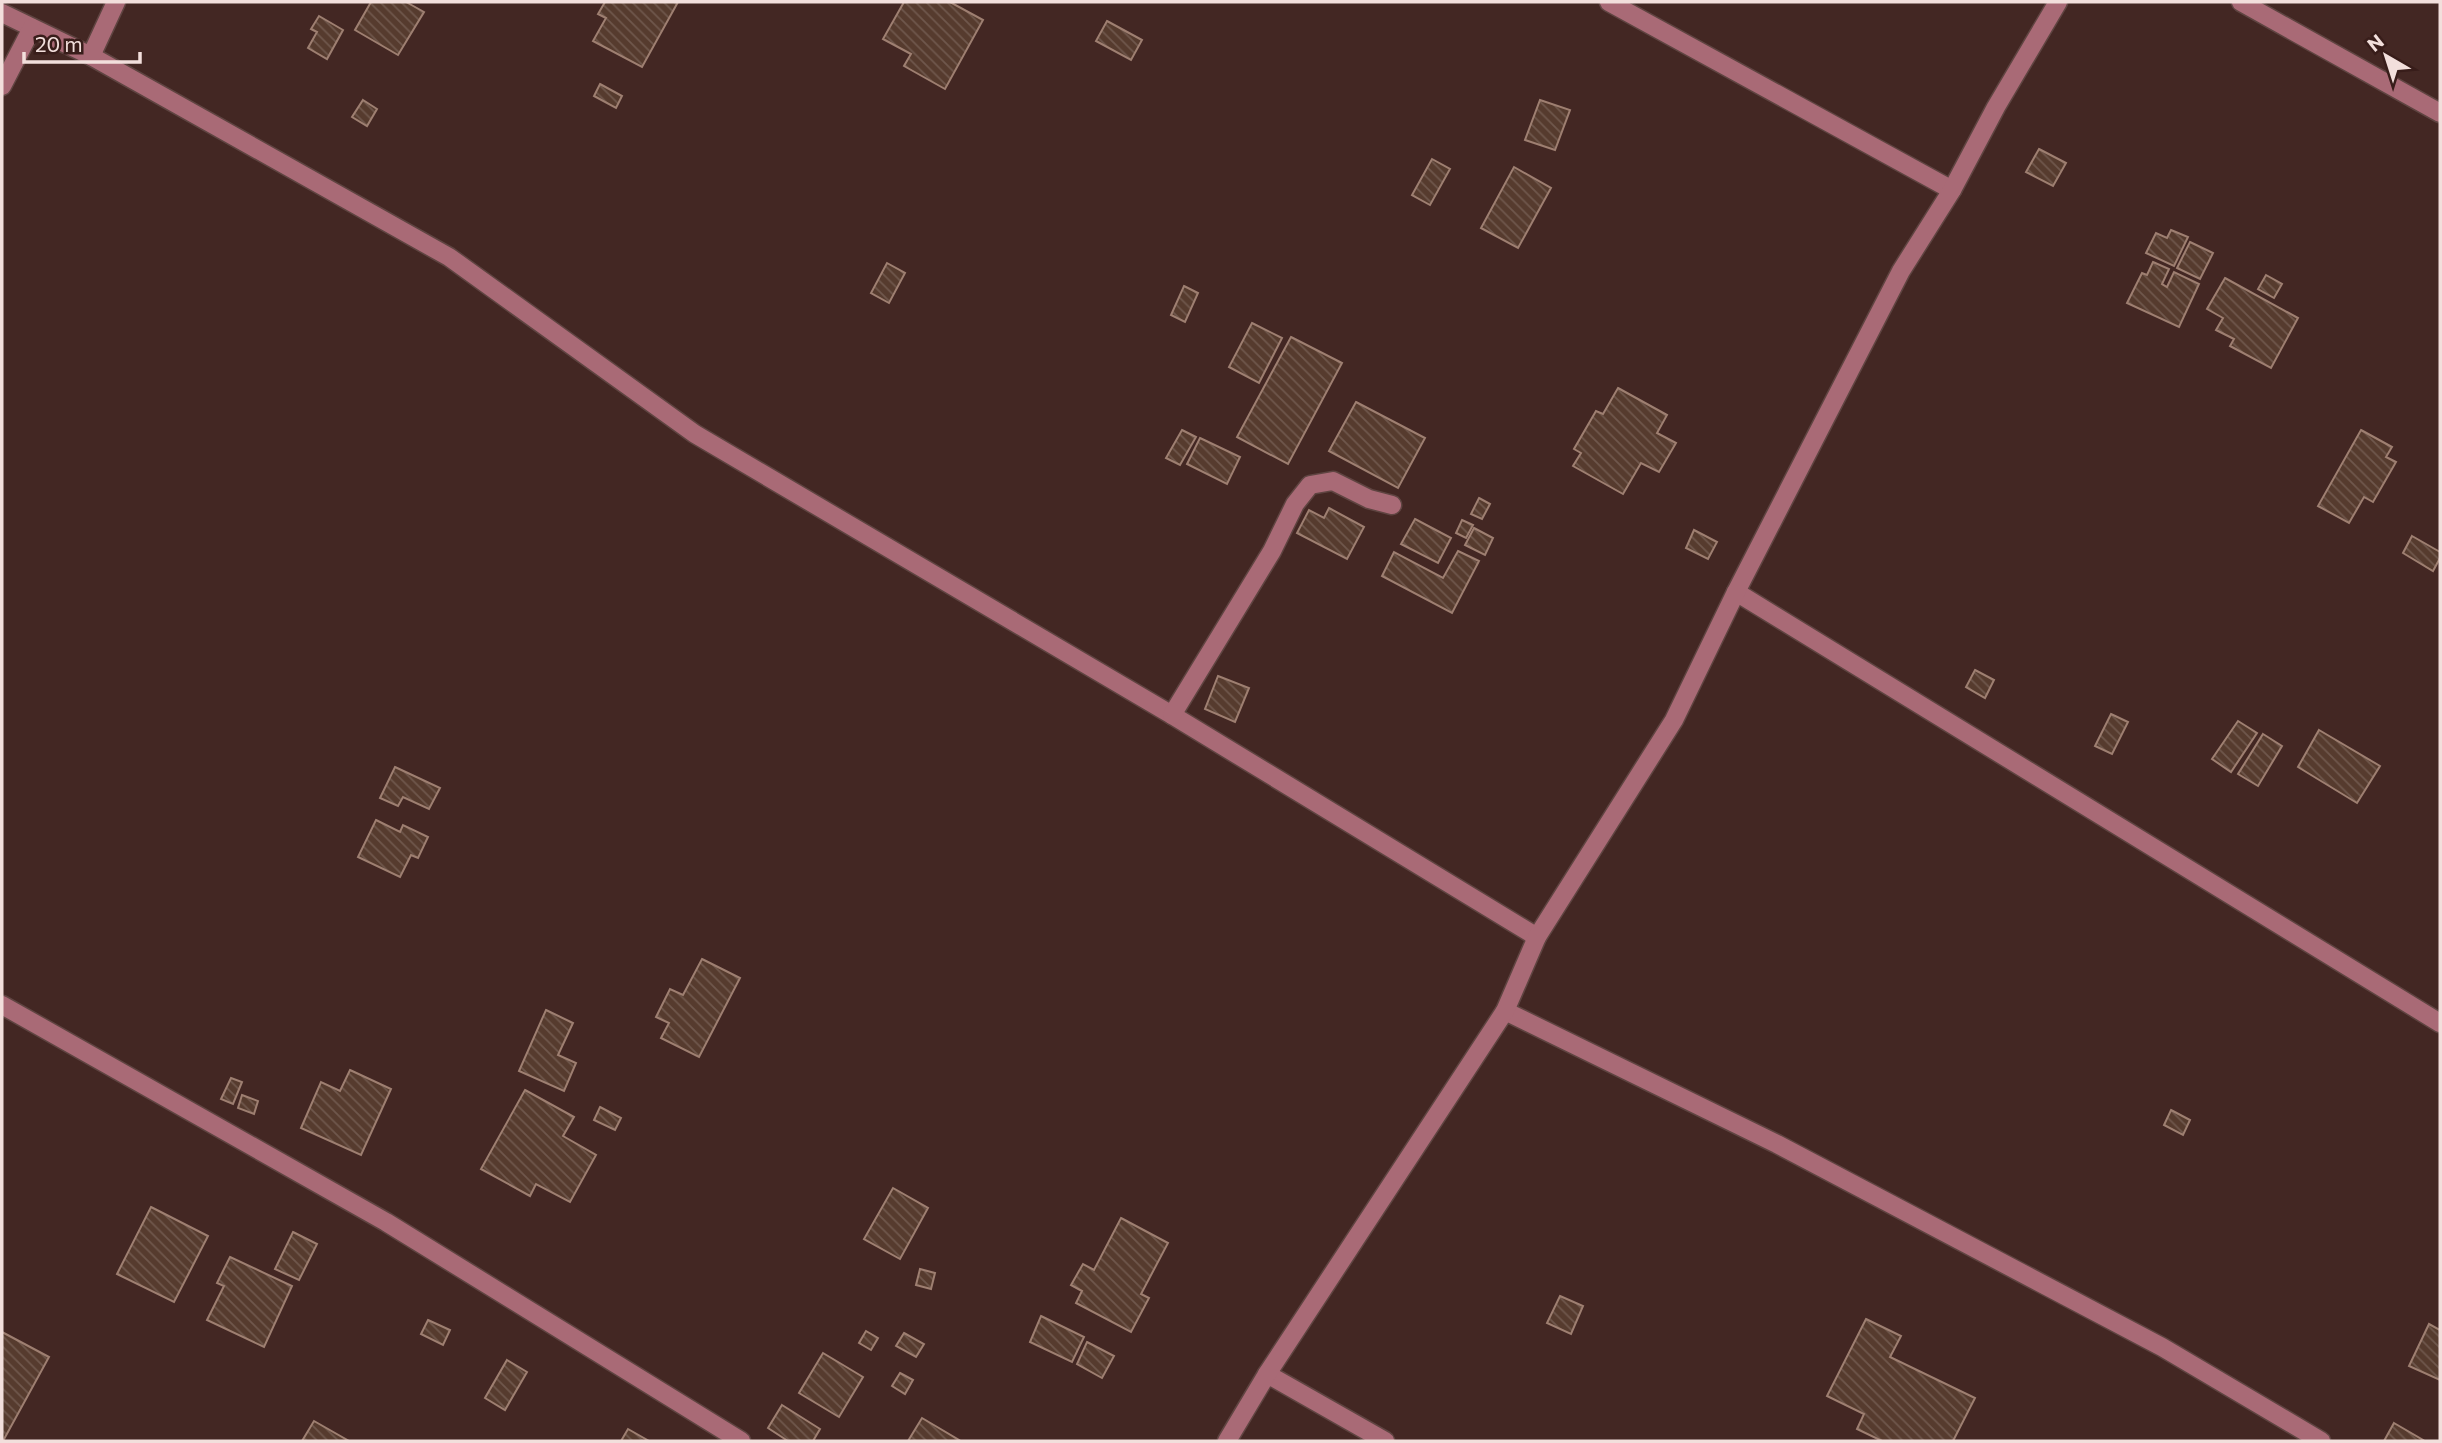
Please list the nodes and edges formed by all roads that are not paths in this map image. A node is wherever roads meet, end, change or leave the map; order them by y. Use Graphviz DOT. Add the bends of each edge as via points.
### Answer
graph roads {
  1 [pos="116,2"];
  2 [pos="1609,2"];
  3 [pos="2058,2"];
  4 [pos="2241,2"];
  5 [pos="2,13"];
  6 [pos="32,28"];
  7 [pos="90,56"];
  8 [pos="2,86"];
  9 [pos="2440,113"];
  10 [pos="1952,190"];
  11 [pos="1392,505"];
  12 [pos="1736,592"];
  13 [pos="1172,715"];
  14 [pos="1536,937"];
  15 [pos="2,1005"];
  16 [pos="1505,1011"];
  17 [pos="2440,1023"];
  18 [pos="1267,1374"];
  19 [pos="741,1441"];
  20 [pos="1227,1441"];
  21 [pos="1385,1441"];
  22 [pos="2320,1441"];
  1 -- 7 [label="street"];
  2 -- 10 [label="street"];
  3 -- 10 [label="street"];
  4 -- 9 [label="street"];
  5 -- 6 [label="street"];
  6 -- 7 [label="street"];
  6 -- 8 [label="street"];
  7 -- 13 [label="street" via="449,257 695,434"];
  10 -- 12 [label="street" via="1900,271"];
  11 -- 13 [label="street" via="1333,481 1310,485"];
  12 -- 14 [label="street" via="1674,720"];
  12 -- 17 [label="street"];
  13 -- 14 [label="street"];
  14 -- 16 [label="street"];
  15 -- 19 [label="street" via="386,1222"];
  16 -- 18 [label="street"];
  16 -- 22 [label="street" via="1777,1144 2150,1341"];
  18 -- 20 [label="street"];
  18 -- 21 [label="street"];
}
